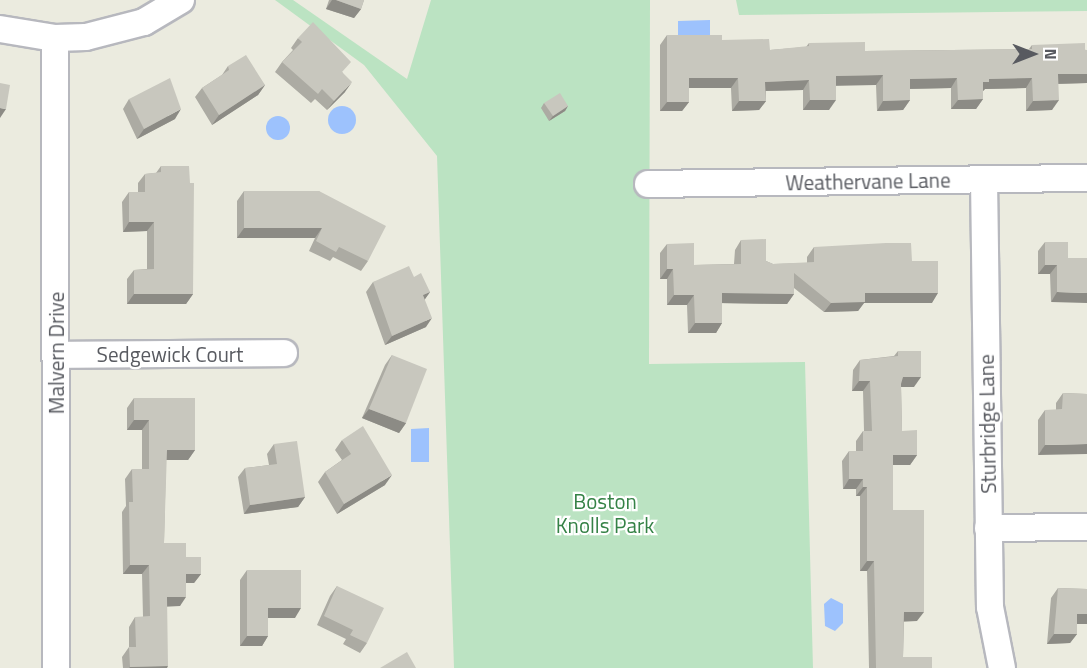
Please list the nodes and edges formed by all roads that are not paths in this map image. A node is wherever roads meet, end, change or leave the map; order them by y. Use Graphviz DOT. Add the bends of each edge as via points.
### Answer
graph roads {
  1 [pos="181,0"];
  2 [pos="0,29"];
  3 [pos="55,38"];
  4 [pos="1087,178"];
  5 [pos="984,179"];
  6 [pos="648,183"];
  7 [pos="284,353"];
  8 [pos="56,355"];
  9 [pos="1087,527"];
  10 [pos="988,528"];
  11 [pos="56,668"];
  12 [pos="1002,668"];
  1 -- 3 [label="street" via="144,22 115,32"];
  2 -- 3 [label="street"];
  3 -- 8 [label="street, Malvern Drive"];
  4 -- 5 [label="street, Weathervane Lane"];
  5 -- 6 [label="street, Weathervane Lane"];
  5 -- 10 [label="street, Sturbridge Lane"];
  7 -- 8 [label="street, Sedgewick Court"];
  8 -- 11 [label="street, Malvern Drive"];
  9 -- 10 [label="street"];
  10 -- 12 [label="street, Sturbridge Lane" via="990,607"];
}
